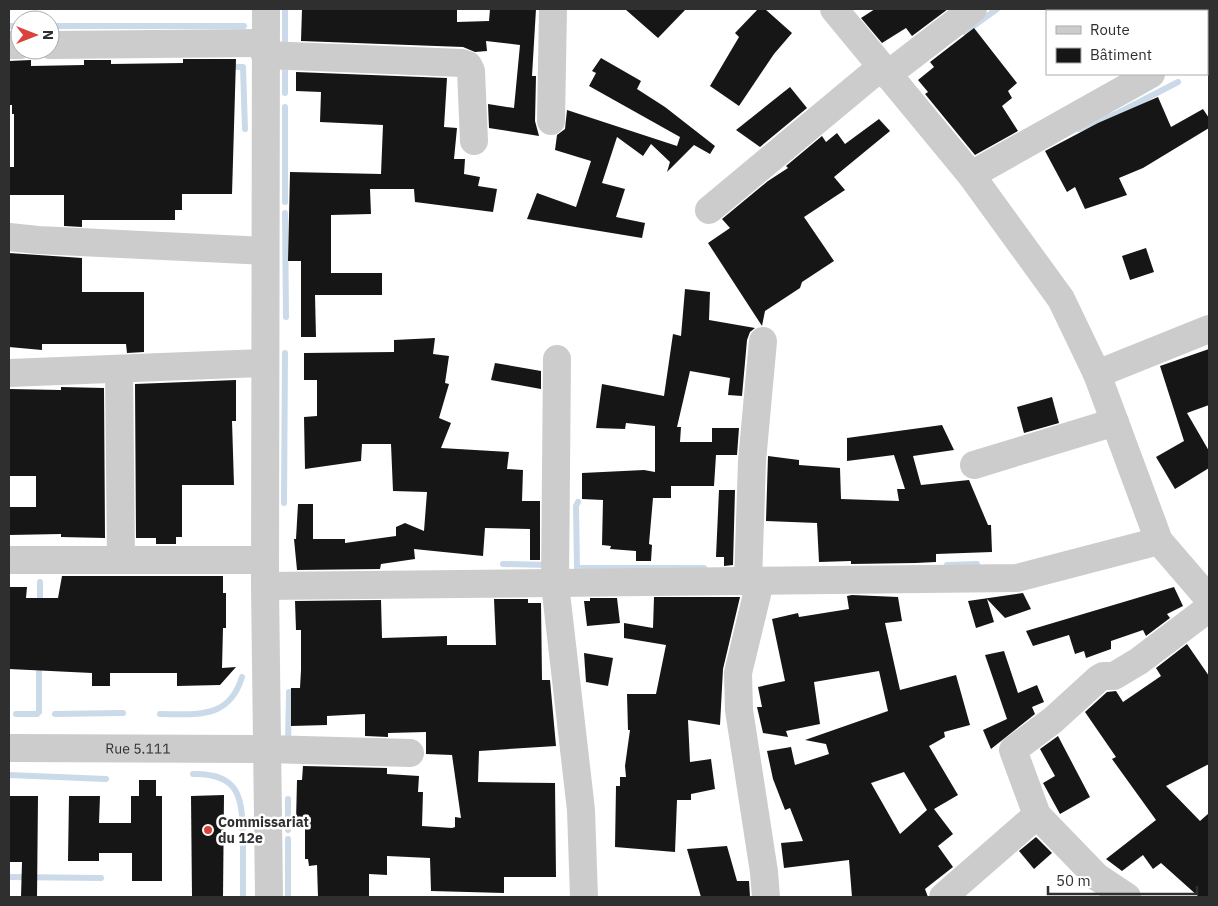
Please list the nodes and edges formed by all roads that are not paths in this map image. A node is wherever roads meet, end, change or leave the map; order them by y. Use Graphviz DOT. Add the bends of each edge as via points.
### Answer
graph roads {
  1 [pos="266,9"];
  2 [pos="553,9"];
  3 [pos="834,9"];
  4 [pos="973,9"];
  5 [pos="60,45"];
  6 [pos="265,49"];
  7 [pos="884,71"];
  8 [pos="1149,75"];
  9 [pos="551,121"];
  10 [pos="474,141"];
  11 [pos="971,175"];
  12 [pos="709,210"];
  13 [pos="9,237"];
  14 [pos="265,251"];
  15 [pos="1209,328"];
  16 [pos="763,341"];
  17 [pos="558,359"];
  18 [pos="265,363"];
  19 [pos="119,369"];
  20 [pos="9,374"];
  21 [pos="1098,374"];
  22 [pos="1115,422"];
  23 [pos="974,465"];
  24 [pos="1159,541"];
  25 [pos="9,560"];
  26 [pos="121,560"];
  27 [pos="265,573"];
  28 [pos="754,581"];
  29 [pos="556,584"];
  30 [pos="1209,600"];
  31 [pos="1209,608"];
  32 [pos="9,748"];
  33 [pos="267,749"];
  34 [pos="410,753"];
  35 [pos="1037,815"];
  36 [pos="269,897"];
  37 [pos="584,897"];
  38 [pos="766,897"];
  39 [pos="943,897"];
  40 [pos="1127,897"];
  1 -- 6 [label="street"];
  2 -- 9 [label="street"];
  3 -- 7 [label="street"];
  4 -- 7 [label="street"];
  5 -- 6 [label="street"];
  6 -- 10 [label="street" via="462,63 471,71"];
  6 -- 14 [label="street"];
  7 -- 11 [label="street"];
  7 -- 12 [label="street"];
  8 -- 11 [label="street"];
  11 -- 21 [label="street" via="1061,299"];
  13 -- 14 [label="street"];
  14 -- 18 [label="street"];
  15 -- 21 [label="street"];
  16 -- 28 [label="street" via="752,461"];
  17 -- 29 [label="street"];
  18 -- 19 [label="street"];
  18 -- 27 [label="street"];
  19 -- 20 [label="street"];
  19 -- 26 [label="street"];
  21 -- 22 [label="street"];
  22 -- 23 [label="street"];
  22 -- 24 [label="street"];
  24 -- 28 [label="street" via="1017,578"];
  24 -- 30 [label="street"];
  25 -- 26 [label="street"];
  26 -- 27 [label="street"];
  27 -- 29 [label="street"];
  27 -- 33 [label="street"];
  28 -- 29 [label="street"];
  28 -- 38 [label="street" via="738,690"];
  29 -- 37 [label="street" via="581,810"];
  31 -- 35 [label="street" via="1138,662 1114,676 1098,679 1053,720 1015,748 1013,753"];
  32 -- 33 [label="street, Rue 5.111"];
  33 -- 34 [label="street, Rue 5.111"];
  33 -- 36 [label="street"];
  35 -- 39 [label="street"];
  35 -- 40 [label="street" via="1097,877"];
}
